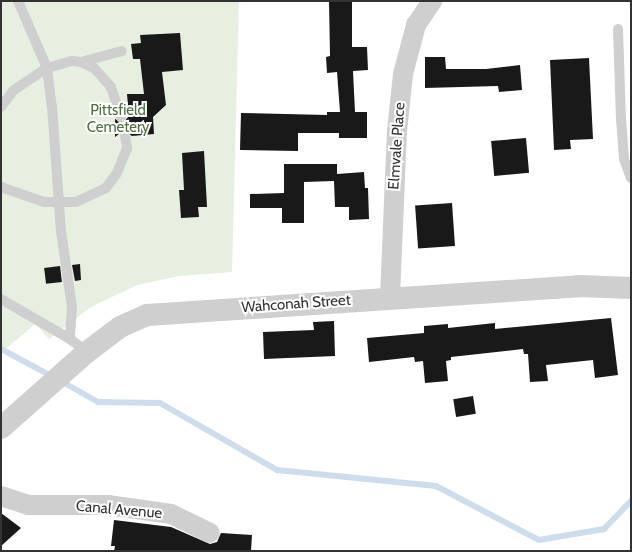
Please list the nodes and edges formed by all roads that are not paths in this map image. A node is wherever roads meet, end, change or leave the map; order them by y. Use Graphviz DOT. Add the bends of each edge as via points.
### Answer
graph roads {
  1 [pos="18,1"];
  2 [pos="432,1"];
  3 [pos="618,29"];
  4 [pos="122,51"];
  5 [pos="81,62"];
  6 [pos="47,68"];
  7 [pos="1,107"];
  8 [pos="121,118"];
  9 [pos="125,136"];
  10 [pos="631,178"];
  11 [pos="1,187"];
  12 [pos="59,203"];
  13 [pos="631,288"];
  14 [pos="390,297"];
  15 [pos="1,300"];
  16 [pos="79,351"];
  17 [pos="1,428"];
  18 [pos="1,496"];
  19 [pos="210,532"];
  1 -- 6 [label="lane"];
  2 -- 14 [label="street, Elmvale Place" via="416,25 403,74 397,132"];
  3 -- 10 [label="lane" via="624,159"];
  4 -- 5 [label="lane"];
  5 -- 6 [label="lane" via="72,61"];
  5 -- 8 [label="lane" via="94,68 111,87"];
  6 -- 7 [label="lane" via="14,90"];
  6 -- 12 [label="lane"];
  9 -- 12 [label="lane" via="127,148 124,158 106,188 76,202"];
  11 -- 12 [label="lane" via="28,198"];
  12 -- 16 [label="lane"];
  13 -- 14 [label="street, Wahconah Street" via="579,286"];
  14 -- 16 [label="street, Wahconah Street" via="147,315 120,327"];
  15 -- 16 [label="lane"];
  16 -- 17 [label="street, Wahconah Street" via="26,407"];
  18 -- 19 [label="street, Canal Avenue" via="28,504 108,505 171,514"];
}
